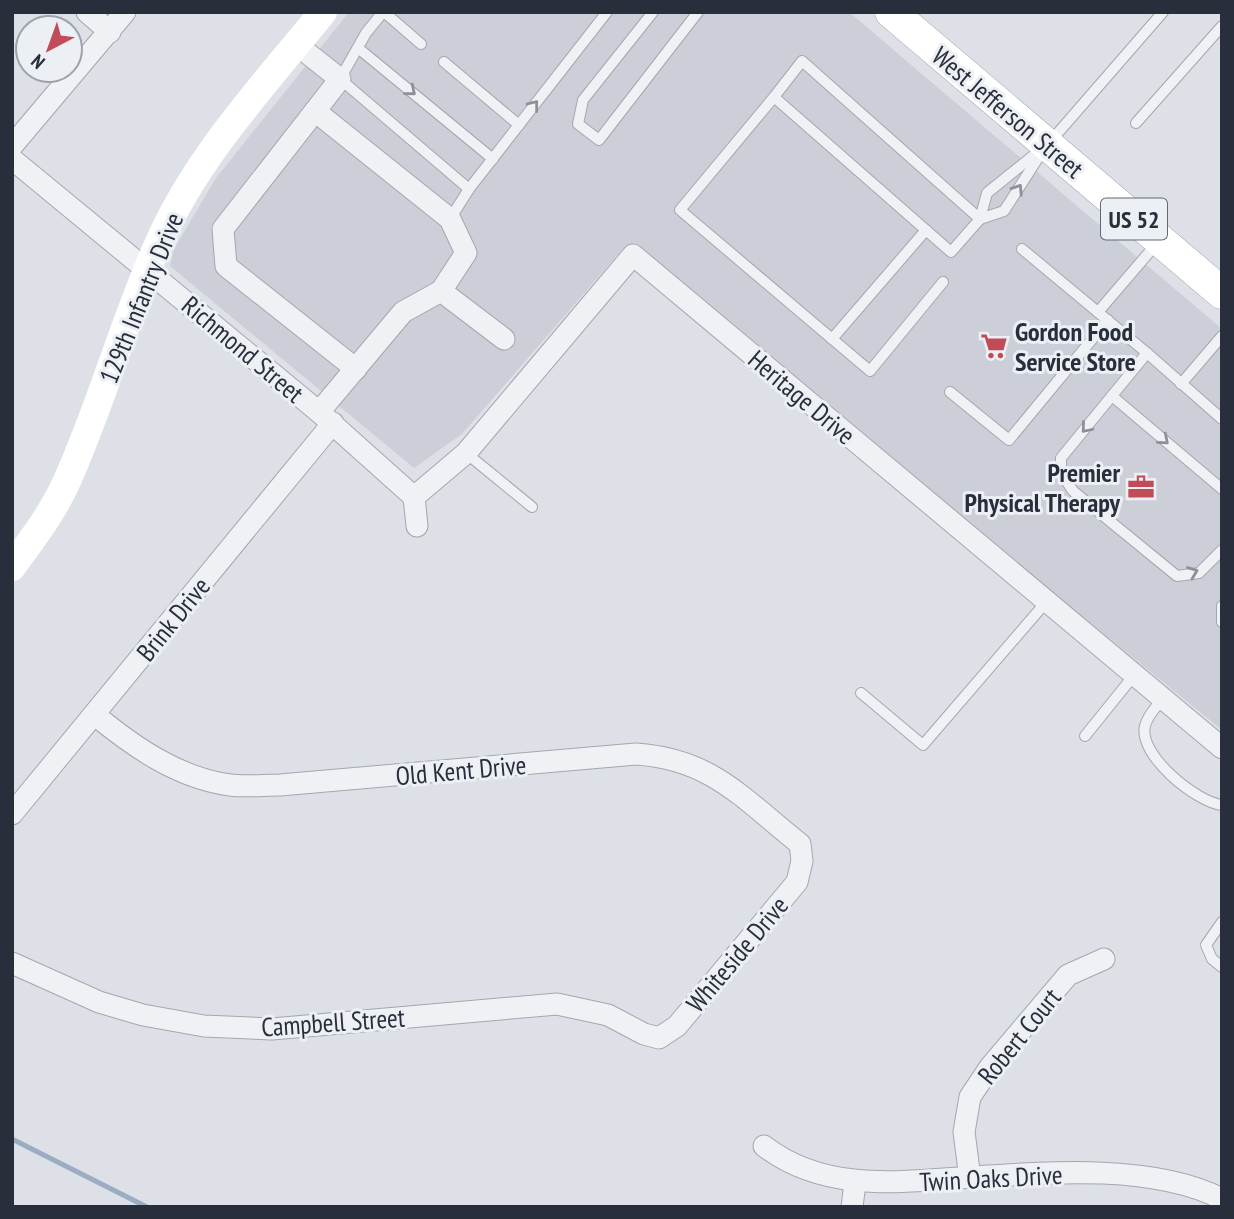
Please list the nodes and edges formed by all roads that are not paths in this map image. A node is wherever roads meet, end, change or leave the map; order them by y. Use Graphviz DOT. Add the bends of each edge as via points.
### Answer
graph roads {
  1 [pos="87,12"];
  2 [pos="125,12"];
  3 [pos="384,12"];
  4 [pos="653,12"];
  5 [pos="698,12"];
  6 [pos="891,12"];
  7 [pos="1163,12"];
  8 [pos="317,14"];
  9 [pos="603,14"];
  10 [pos="1222,26"];
  11 [pos="110,32"];
  12 [pos="421,44"];
  13 [pos="297,46"];
  14 [pos="358,48"];
  15 [pos="444,62"];
  16 [pos="341,79"];
  17 [pos="774,97"];
  18 [pos="315,111"];
  19 [pos="1136,122"];
  20 [pos="519,125"];
  21 [pos="1046,145"];
  22 [pos="12,146"];
  23 [pos="12,159"];
  24 [pos="493,159"];
  25 [pos="469,189"];
  26 [pos="450,219"];
  27 [pos="979,219"];
  28 [pos="926,230"];
  29 [pos="1159,240"];
  30 [pos="1022,249"];
  31 [pos="148,270"];
  32 [pos="943,282"];
  33 [pos="440,291"];
  34 [pos="1222,293"];
  35 [pos="1098,312"];
  36 [pos="1108,320"];
  37 [pos="1222,335"];
  38 [pos="504,339"];
  39 [pos="832,339"];
  40 [pos="1147,354"];
  41 [pos="356,369"];
  42 [pos="1181,384"];
  43 [pos="950,392"];
  44 [pos="1112,396"];
  45 [pos="326,418"];
  46 [pos="1222,419"];
  47 [pos="466,453"];
  48 [pos="1222,489"];
  49 [pos="414,496"];
  50 [pos="532,507"];
  51 [pos="417,526"];
  52 [pos="1222,550"];
  53 [pos="12,568"];
  54 [pos="1047,601"];
  55 [pos="1222,606"];
  56 [pos="1222,622"];
  57 [pos="1135,674"];
  58 [pos="861,693"];
  59 [pos="1163,698"];
  60 [pos="95,715"];
  61 [pos="1085,736"];
  62 [pos="1222,748"];
  63 [pos="1222,805"];
  64 [pos="12,814"];
  65 [pos="802,861"];
  66 [pos="1222,922"];
  67 [pos="1104,959"];
  68 [pos="12,963"];
  69 [pos="1222,967"];
  70 [pos="659,1038"];
  71 [pos="764,1146"];
  72 [pos="970,1178"];
  73 [pos="855,1183"];
  74 [pos="1222,1199"];
  75 [pos="852,1207"];
  1 -- 11 [label="street"];
  2 -- 11 [label="street"];
  3 -- 12 [label="lane"];
  3 -- 14 [label="lane"];
  4 -- 5 [label="lane" via="583,100 579,124 599,140"];
  6 -- 21 [label="main road, West Jefferson Street / US 52"];
  7 -- 21 [label="lane"];
  8 -- 13 [label="street, 129th Infantry Drive"];
  20 -- 9 [label="lane, one-way"];
  10 -- 19 [label="lane"];
  11 -- 22 [label="street"];
  13 -- 16 [label="street"];
  13 -- 31 [label="street, 129th Infantry Drive" via="203,165 177,207"];
  14 -- 16 [label="lane"];
  14 -- 24 [label="lane, one-way"];
  15 -- 20 [label="lane"];
  16 -- 18 [label="street"];
  16 -- 25 [label="lane"];
  17 -- 27 [label="lane" via="802,61"];
  17 -- 28 [label="lane"];
  17 -- 39 [label="lane" via="680,210"];
  18 -- 26 [label="street"];
  18 -- 41 [label="street" via="223,229 226,266"];
  20 -- 24 [label="lane"];
  21 -- 27 [label="lane" via="987,192"];
  27 -- 21 [label="lane, one-way" via="1004,211"];
  21 -- 29 [label="main road, West Jefferson Street / US 52"];
  23 -- 31 [label="street, Richmond Street"];
  24 -- 25 [label="lane"];
  25 -- 26 [label="lane"];
  26 -- 33 [label="street" via="466,253"];
  27 -- 28 [label="lane" via="951,252"];
  28 -- 39 [label="lane"];
  29 -- 34 [label="main road, West Jefferson Street / US 52"];
  29 -- 35 [label="lane"];
  30 -- 35 [label="lane"];
  31 -- 45 [label="street, Richmond Street"];
  31 -- 53 [label="street, 129th Infantry Drive" via="65,486"];
  32 -- 39 [label="lane" via="870,371"];
  33 -- 38 [label="street"];
  33 -- 41 [label="street, Brink Drive" via="403,312"];
  35 -- 36 [label="lane"];
  36 -- 40 [label="lane"];
  36 -- 43 [label="lane" via="1009,440"];
  37 -- 42 [label="lane"];
  40 -- 42 [label="lane"];
  40 -- 44 [label="lane"];
  41 -- 45 [label="street, Brink Drive"];
  42 -- 46 [label="lane"];
  44 -- 48 [label="lane, one-way"];
  44 -- 52 [label="lane, one-way" via="1061,458 1061,472 1073,491 1177,576 1199,573"];
  45 -- 49 [label="street, Richmond Street"];
  45 -- 60 [label="street, Brink Drive"];
  47 -- 49 [label="street, Heritage Drive"];
  47 -- 50 [label="lane"];
  47 -- 54 [label="street, Heritage Drive" via="633,255"];
  49 -- 51 [label="street"];
  54 -- 57 [label="street, Heritage Drive"];
  54 -- 58 [label="lane" via="923,746"];
  55 -- 56 [label="lane"];
  57 -- 59 [label="street, Heritage Drive"];
  57 -- 61 [label="lane"];
  59 -- 62 [label="street, Heritage Drive"];
  59 -- 63 [label="lane" via="1145,725 1144,738 1151,752 1168,773"];
  60 -- 64 [label="street, Brink Drive"];
  60 -- 65 [label="street, Old Kent Drive" via="136,748 187,773 230,785 280,785 636,754 667,757 719,778 800,844"];
  65 -- 70 [label="street, Whiteside Drive" via="797,882 677,1026"];
  66 -- 69 [label="lane" via="1206,945"];
  67 -- 72 [label="street, Robert Court" via="1068,975 970,1097 964,1132"];
  68 -- 70 [label="street, Campbell Street" via="99,1002 204,1026 272,1029 557,1004 608,1015"];
  71 -- 73 [label="street, Twin Oaks Drive" via="780,1158"];
  72 -- 73 [label="street, Twin Oaks Drive"];
  72 -- 74 [label="street, Twin Oaks Drive" via="1134,1174"];
  73 -- 75 [label="street"];
}
